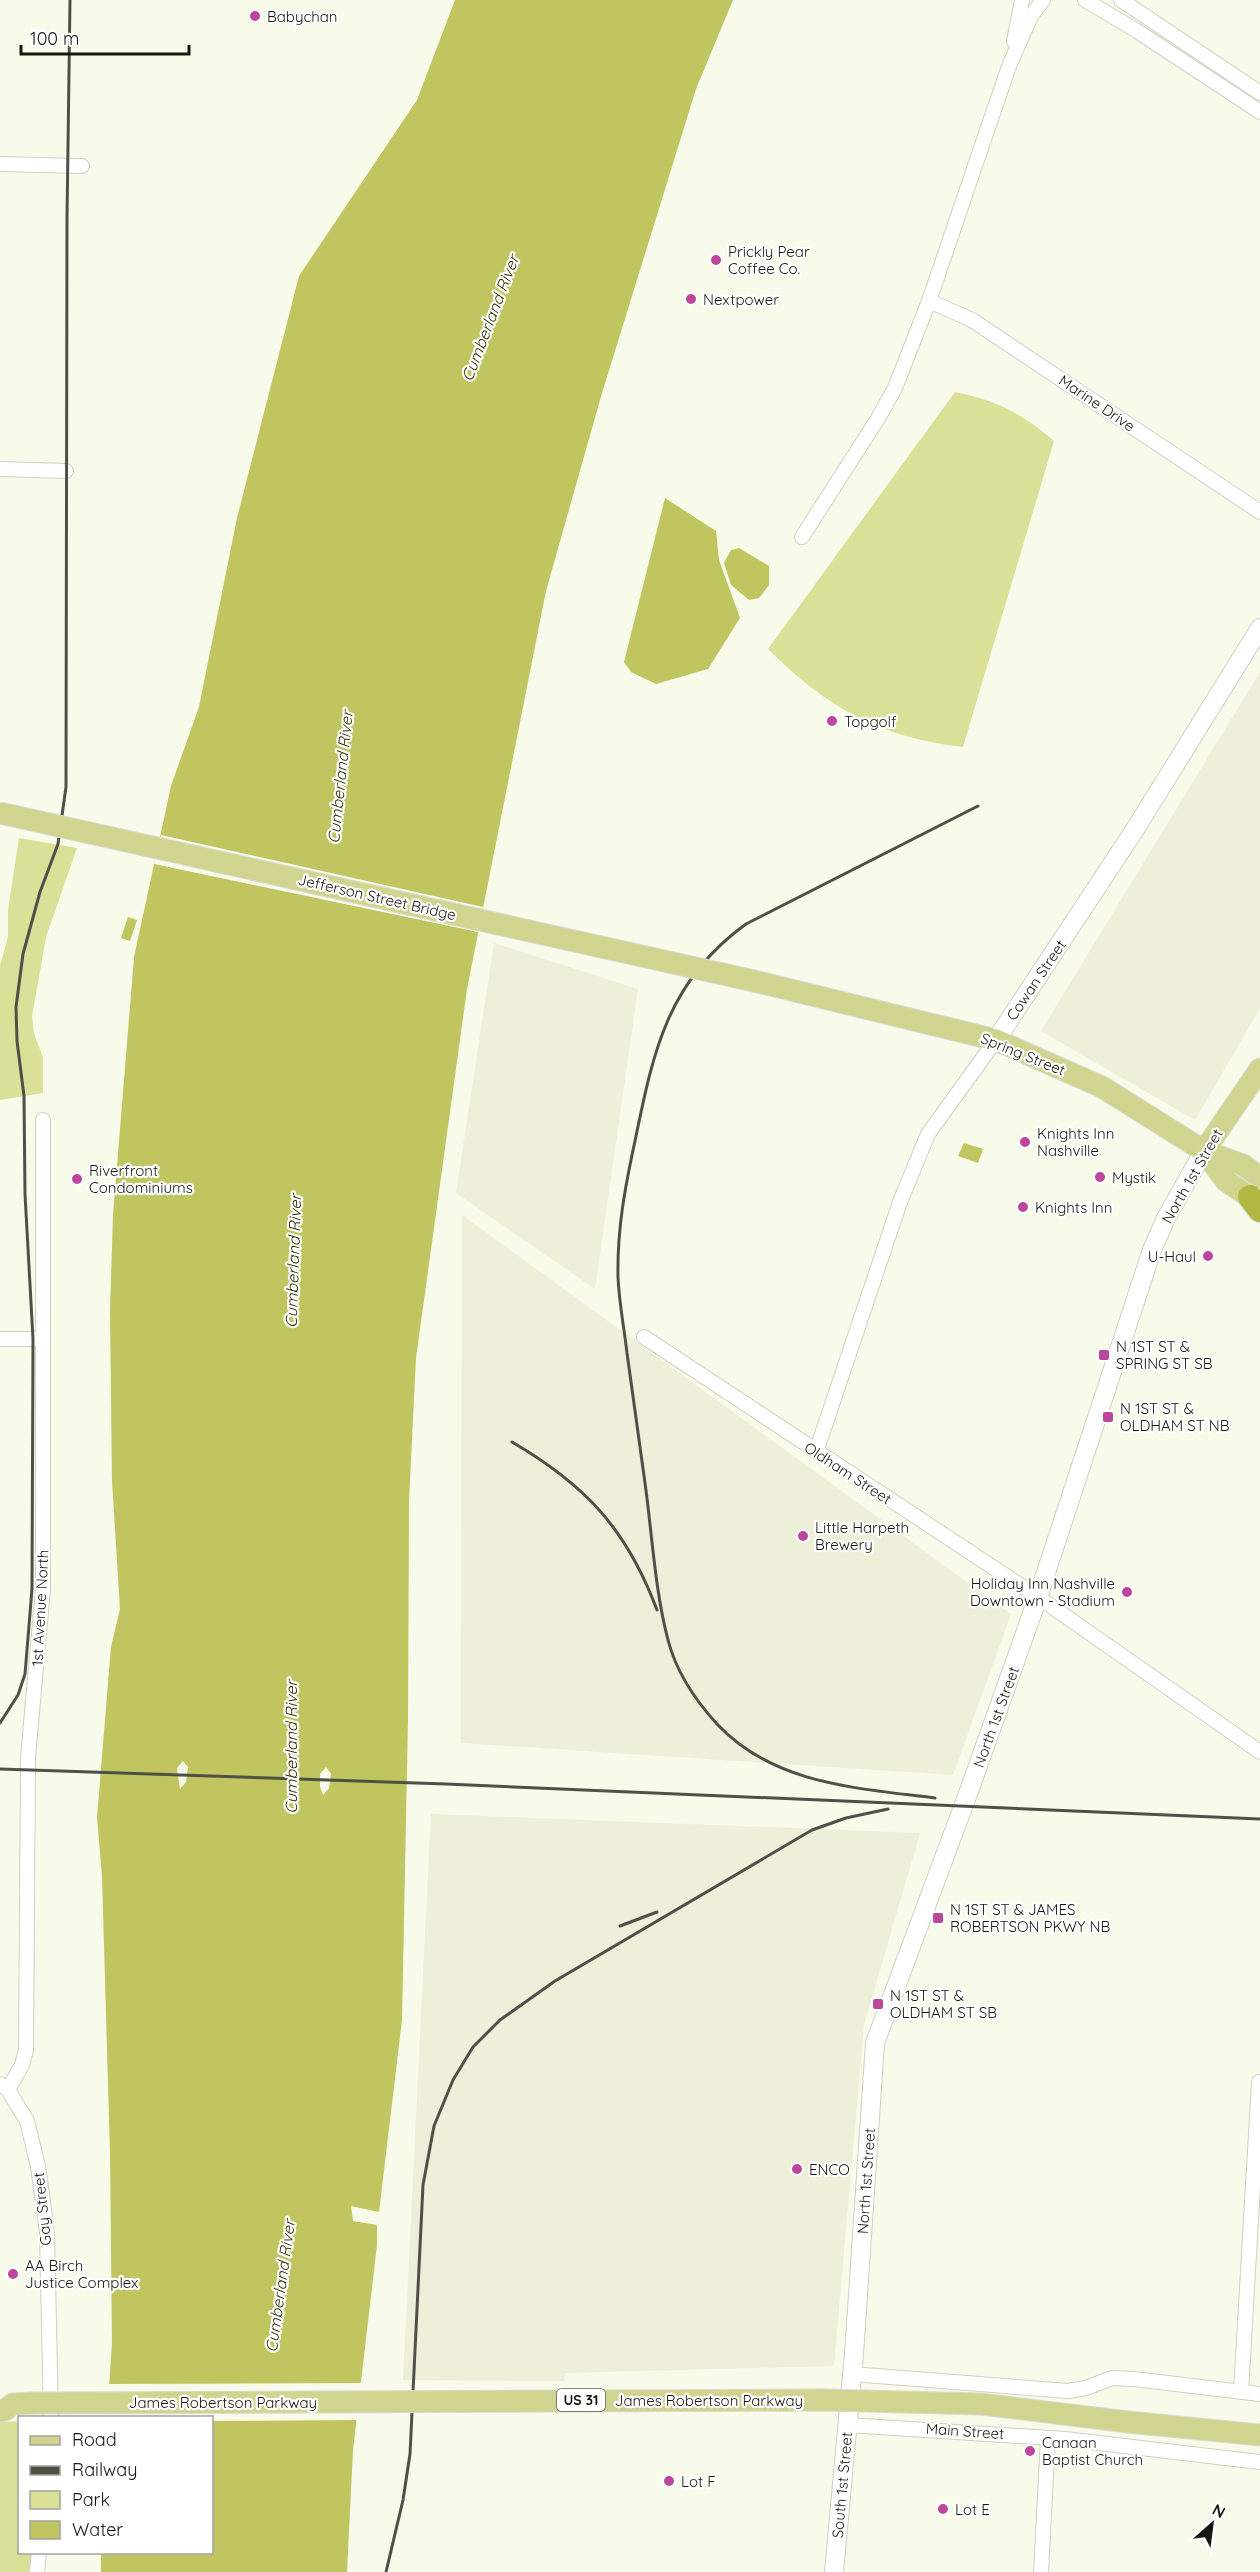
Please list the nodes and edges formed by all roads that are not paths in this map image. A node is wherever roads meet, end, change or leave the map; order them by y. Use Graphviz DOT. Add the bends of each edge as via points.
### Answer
graph roads {
  1 [pos="1022,0"];
  2 [pos="1042,0"];
  3 [pos="1085,0"];
  4 [pos="1120,0"];
  5 [pos="1009,66"];
  6 [pos="1255,90"];
  7 [pos="1241,99"];
  8 [pos="1260,112"];
  9 [pos="0,164"];
  10 [pos="82,166"];
  11 [pos="929,301"];
  12 [pos="0,469"];
  13 [pos="66,471"];
  14 [pos="1260,512"];
  15 [pos="802,537"];
  16 [pos="1260,628"];
  17 [pos="0,813"];
  18 [pos="754,981"];
  19 [pos="996,1040"];
  20 [pos="1260,1069"];
  21 [pos="44,1120"];
  22 [pos="1204,1151"];
  23 [pos="1257,1197"];
  24 [pos="644,1337"];
  25 [pos="0,1339"];
  26 [pos="42,1339"];
  27 [pos="816,1452"];
  28 [pos="1038,1597"];
  29 [pos="1260,1752"];
  30 [pos="1259,2082"];
  31 [pos="4,2087"];
  32 [pos="1257,2188"];
  33 [pos="852,2374"];
  34 [pos="1241,2392"];
  35 [pos="1260,2394"];
  36 [pos="850,2398"];
  37 [pos="11,2403"];
  38 [pos="51,2416"];
  39 [pos="848,2425"];
  40 [pos="1260,2435"];
  41 [pos="1048,2438"];
  42 [pos="1260,2462"];
  43 [pos="39,2554"];
  44 [pos="37,2572"];
  45 [pos="834,2572"];
  46 [pos="1041,2572"];
  1 -- 5 [label="street"];
  2 -- 5 [label="street"];
  3 -- 7 [label="street"];
  4 -- 6 [label="street"];
  5 -- 11 [label="street"];
  6 -- 7 [label="street"];
  7 -- 8 [label="street"];
  9 -- 10 [label="street"];
  11 -- 14 [label="street, Marine Drive" via="972,320"];
  11 -- 15 [label="street" via="895,388"];
  12 -- 13 [label="street"];
  16 -- 19 [label="street, Cowan Street" via="1134,831"];
  17 -- 18 [label="main road, Jefferson Street Bridge, bridge"];
  18 -- 19 [label="main road, Spring Street"];
  19 -- 22 [label="main road, Spring Street" via="1102,1087"];
  19 -- 27 [label="street, Cowan Street" via="928,1134 900,1202"];
  20 -- 22 [label="main road, North 1st Street"];
  21 -- 26 [label="street, 1st Avenue North"];
  22 -- 23 [label="main road, Spring Street" via="1226,1181"];
  22 -- 28 [label="street, North 1st Street" via="1152,1250"];
  24 -- 27 [label="street, Oldham Street"];
  25 -- 26 [label="street"];
  26 -- 31 [label="street, 1st Avenue North" via="43,1589 28,1758 26,2050 22,2065"];
  27 -- 28 [label="street, Oldham Street"];
  28 -- 29 [label="street, Oldham Street"];
  28 -- 33 [label="street, North 1st Street" via="875,2043"];
  30 -- 32 [label="street"];
  31 -- 38 [label="street, Gay Street" via="30,2129 47,2232"];
  32 -- 34 [label="street"];
  33 -- 34 [label="street" via="1068,2391 1112,2378 1134,2379"];
  33 -- 36 [label="street, North 1st Street"];
  34 -- 35 [label="street"];
  36 -- 39 [label="street, South 1st Street"];
  37 -- 40 [label="main road, James Robertson Parkway / US 31, bridge" via="824,2400 981,2404"];
  39 -- 41 [label="street, Main Street"];
  39 -- 45 [label="street, South 1st Street"];
  41 -- 42 [label="street, Main Street"];
  41 -- 46 [label="street"];
  43 -- 44 [label="street"];
}
